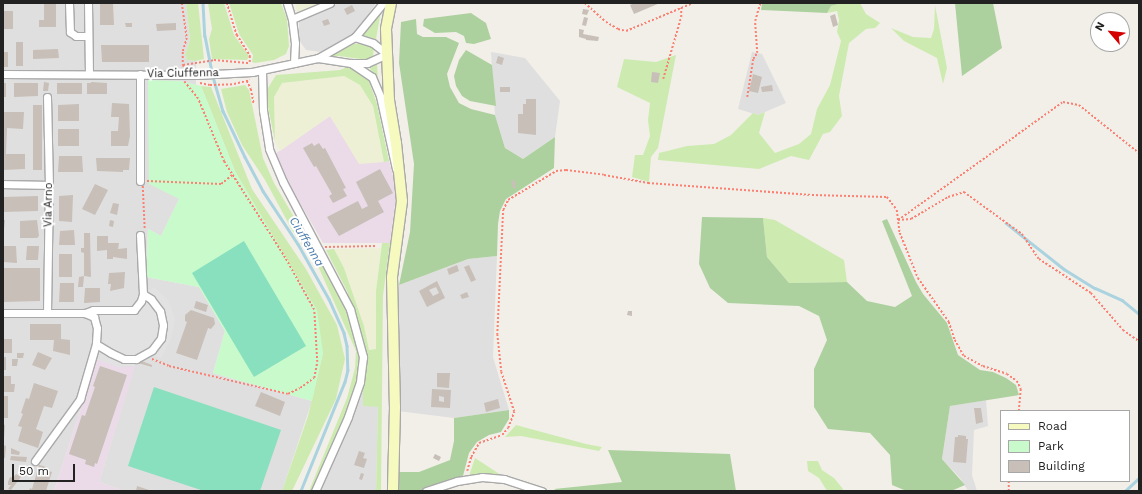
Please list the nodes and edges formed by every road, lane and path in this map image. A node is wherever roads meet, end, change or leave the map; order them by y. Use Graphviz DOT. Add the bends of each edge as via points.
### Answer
graph roads {
  1 [pos="69,3"];
  2 [pos="88,3"];
  3 [pos="182,3"];
  4 [pos="227,3"];
  5 [pos="286,3"];
  6 [pos="330,3"];
  7 [pos="383,3"];
  8 [pos="391,3"];
  9 [pos="585,3"];
  10 [pos="693,3"];
  11 [pos="760,3"];
  12 [pos="682,8"];
  13 [pos="292,19"];
  14 [pos="88,36"];
  15 [pos="356,37"];
  16 [pos="387,54"];
  17 [pos="318,58"];
  18 [pos="197,63"];
  19 [pos="250,63"];
  20 [pos="294,63"];
  21 [pos="351,63"];
  22 [pos="183,65"];
  23 [pos="262,70"];
  24 [pos="252,72"];
  25 [pos="3,74"];
  26 [pos="89,74"];
  27 [pos="140,74"];
  28 [pos="196,79"];
  29 [pos="663,79"];
  30 [pos="182,81"];
  31 [pos="47,97"];
  32 [pos="747,97"];
  33 [pos="1139,153"];
  34 [pos="232,175"];
  35 [pos="140,181"];
  36 [pos="401,181"];
  37 [pos="3,184"];
  38 [pos="49,185"];
  39 [pos="898,220"];
  40 [pos="140,235"];
  41 [pos="376,246"];
  42 [pos="319,247"];
  43 [pos="143,294"];
  44 [pos="3,313"];
  45 [pos="47,313"];
  46 [pos="85,313"];
  47 [pos="1139,342"];
  48 [pos="96,344"];
  49 [pos="142,355"];
  50 [pos="1019,410"];
  51 [pos="35,461"];
  52 [pos="464,480"];
  53 [pos="315,491"];
  54 [pos="393,491"];
  55 [pos="426,491"];
  56 [pos="542,491"];
  1 -- 14 [label="street" via="70,32 76,36"];
  2 -- 14 [label="street"];
  3 -- 22 [label="path" via="187,27"];
  4 -- 19 [label="path" via="237,35 250,56"];
  5 -- 13 [label="street"];
  6 -- 13 [label="street"];
  7 -- 15 [label="street, Via Ciuffenna"];
  8 -- 16 [label="main road" via="386,29"];
  9 -- 12 [label="path" via="606,22 618,30 626,31"];
  10 -- 12 [label="path"];
  11 -- 32 [label="path" via="755,21 757,52 753,59"];
  12 -- 29 [label="path"];
  13 -- 20 [label="street"];
  14 -- 26 [label="street"];
  15 -- 16 [label="street" via="373,43"];
  15 -- 17 [label="street, Via Ciuffenna"];
  16 -- 21 [label="street" via="367,63"];
  16 -- 36 [label="main road" via="388,100"];
  17 -- 20 [label="street, Via Ciuffenna"];
  17 -- 21 [label="street"];
  18 -- 19 [label="path" via="214,60"];
  19 -- 24 [label="path"];
  20 -- 23 [label="street, Via Ciuffenna"];
  21 -- 36 [label="street" via="372,77 393,163"];
  23 -- 24 [label="street, Via Ciuffenna"];
  23 -- 42 [label="street" via="263,110 269,149 283,182"];
  24 -- 28 [label="street, Via Ciuffenna"];
  24 -- 28 [label="path" via="252,80 242,82 210,85"];
  25 -- 26 [label="street, Via Ciuffenna"];
  26 -- 27 [label="street, Via Ciuffenna"];
  27 -- 28 [label="street, Via Ciuffenna"];
  27 -- 35 [label="street"];
  30 -- 34 [label="path" via="198,99"];
  31 -- 38 [label="street, Via Arno"];
  33 -- 39 [label="path" via="1079,105 1063,102"];
  34 -- 35 [label="path" via="221,184"];
  34 -- 49 [label="path" via="286,258 314,310 317,362 314,378 288,394 169,366"];
  35 -- 40 [label="path" via="144,188 145,230"];
  36 -- 54 [label="main road" via="402,200 392,277 395,407"];
  37 -- 38 [label="street"];
  38 -- 45 [label="street, Via Arno"];
  39 -- 47 [label="path" via="911,219 948,197 964,192 1022,234 1039,259 1091,293 1123,330"];
  39 -- 50 [label="path" via="900,234 918,278 949,322 964,356 1007,374 1017,381 1020,389"];
  39 -- 52 [label="path" via="897,210 887,197 812,195 648,184 566,170 556,171 527,187 508,200 501,218 497,335 501,372 514,412 508,428 502,435 479,443 471,457"];
  40 -- 43 [label="street"];
  41 -- 42 [label="path"];
  42 -- 53 [label="street" via="350,309 363,357 358,390"];
  43 -- 46 [label="street" via="134,310 93,310"];
  43 -- 49 [label="street" via="160,310 163,325 161,338 152,350"];
  44 -- 45 [label="street"];
  45 -- 46 [label="street"];
  46 -- 48 [label="street" via="94,317 97,328"];
  48 -- 49 [label="street" via="124,359 136,359"];
  48 -- 51 [label="street" via="80,399"];
  52 -- 55 [label="street"];
  52 -- 56 [label="street" via="482,477 504,480"];
}
